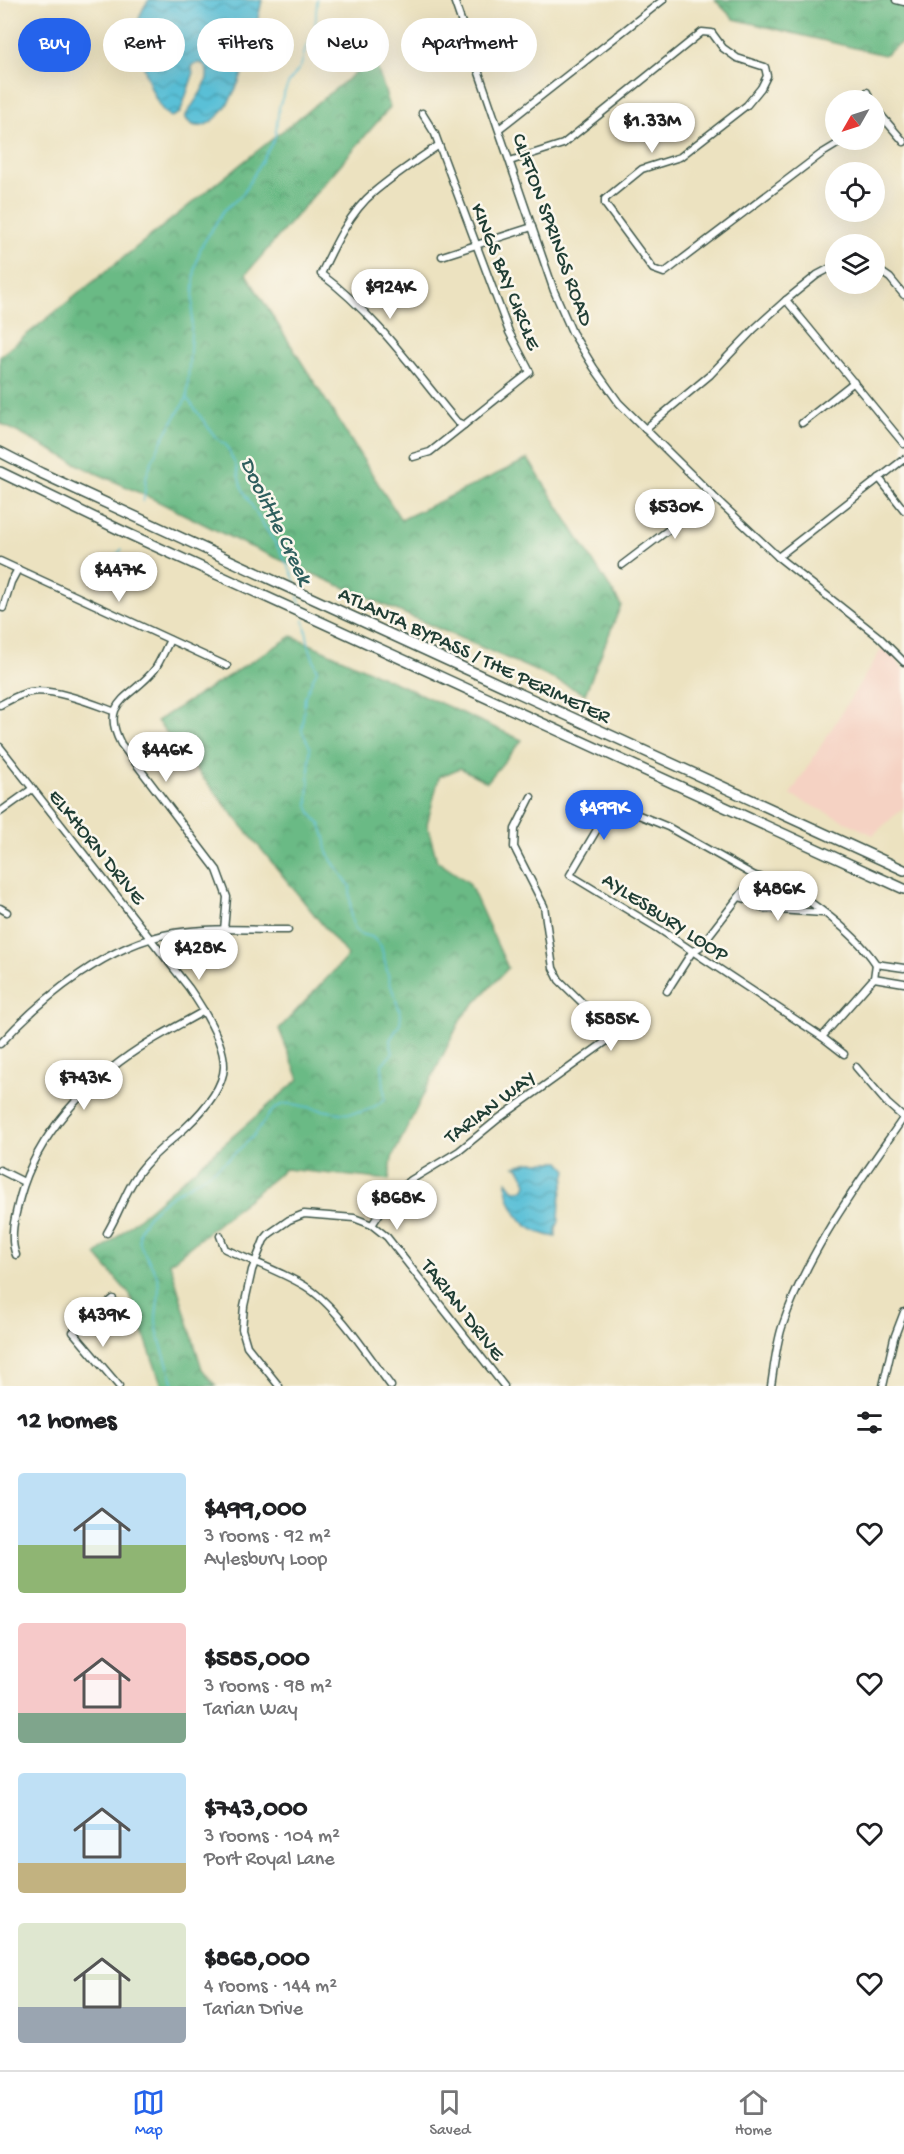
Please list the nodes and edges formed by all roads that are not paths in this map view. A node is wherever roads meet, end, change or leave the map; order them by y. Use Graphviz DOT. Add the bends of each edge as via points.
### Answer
graph roads {
  1 [pos="454,0"];
  2 [pos="663,0"];
  3 [pos="896,0"];
  4 [pos="904,2"];
  5 [pos="422,113"];
  6 [pos="885,119"];
  7 [pos="499,129"];
  8 [pos="904,142"];
  9 [pos="439,145"];
  10 [pos="828,150"];
  11 [pos="510,161"];
  12 [pos="532,227"];
  13 [pos="476,245"];
  14 [pos="442,255"];
  15 [pos="825,271"];
  16 [pos="885,275"];
  17 [pos="904,295"];
  18 [pos="786,300"];
  19 [pos="854,382"];
  20 [pos="802,423"];
  21 [pos="464,426"];
  22 [pos="645,429"];
  23 [pos="904,444"];
  24 [pos="0,452"];
  25 [pos="412,457"];
  26 [pos="904,459"];
  27 [pos="0,472"];
  28 [pos="879,478"];
  29 [pos="713,496"];
  30 [pos="904,510"];
  31 [pos="778,556"];
  32 [pos="0,561"];
  33 [pos="622,565"];
  34 [pos="18,569"];
  35 [pos="3,608"];
  36 [pos="170,639"];
  37 [pos="904,662"];
  38 [pos="227,666"];
  39 [pos="0,705"];
  40 [pos="113,711"];
  41 [pos="0,747"];
  42 [pos="32,789"];
  43 [pos="531,797"];
  44 [pos="0,812"];
  45 [pos="904,870"];
  46 [pos="755,876"];
  47 [pos="904,889"];
  48 [pos="739,897"];
  49 [pos="0,908"];
  50 [pos="7,912"];
  51 [pos="824,913"];
  52 [pos="224,930"];
  53 [pos="288,930"];
  54 [pos="151,938"];
  55 [pos="692,952"];
  56 [pos="876,964"];
  57 [pos="900,968"];
  58 [pos="874,978"];
  59 [pos="896,981"];
  60 [pos="904,983"];
  61 [pos="667,991"];
  62 [pos="204,1011"];
  63 [pos="822,1037"];
  64 [pos="0,1044"];
  65 [pos="844,1054"];
  66 [pos="856,1067"];
  67 [pos="904,1118"];
  68 [pos="0,1170"];
  69 [pos="24,1182"];
  70 [pos="372,1225"];
  71 [pos="107,1233"];
  72 [pos="220,1236"];
  73 [pos="16,1255"];
  74 [pos="254,1263"];
  75 [pos="113,1299"];
  76 [pos="904,1312"];
  77 [pos="120,1386"];
  78 [pos="279,1386"];
  79 [pos="392,1386"];
  80 [pos="504,1386"];
  81 [pos="771,1386"];
  82 [pos="883,1386"];
  1 -- 7 [label="street, CLIFTON SPRINGS ROAD"];
  2 -- 7 [label="street"];
  3 -- 4 [label="street"];
  5 -- 9 [label="street, KINGS BAY CIRCLE"];
  6 -- 8 [label="street"];
  7 -- 11 [label="street, CLIFTON SPRINGS ROAD"];
  9 -- 13 [label="street, KINGS BAY CIRCLE"];
  9 -- 21 [label="street" via="373,193 352,218 321,274 345,291 376,323"];
  10 -- 11 [label="street" via="664,273 653,269 605,199 642,169 680,157 747,105 767,76 765,67 737,58 712,33 702,32 563,144"];
  11 -- 12 [label="street, CLIFTON SPRINGS ROAD"];
  12 -- 13 [label="street"];
  12 -- 22 [label="street, CLIFTON SPRINGS ROAD" via="572,332 619,402"];
  13 -- 14 [label="street"];
  13 -- 21 [label="street, KINGS BAY CIRCLE" via="509,332 530,372"];
  15 -- 18 [label="street"];
  16 -- 17 [label="street"];
  18 -- 19 [label="street"];
  18 -- 22 [label="street" via="710,375"];
  19 -- 20 [label="street"];
  19 -- 23 [label="street"];
  21 -- 25 [label="street, KINGS BAY CIRCLE" via="430,452"];
  22 -- 29 [label="street, CLIFTON SPRINGS ROAD"];
  24 -- 45 [label="highway, ATLANTA BYPASS / THE PERIMETER"];
  26 -- 28 [label="street"];
  27 -- 47 [label="highway, ATLANTA BYPASS / THE PERIMETER"];
  28 -- 30 [label="street"];
  28 -- 31 [label="street"];
  29 -- 31 [label="street, CLIFTON SPRINGS ROAD"];
  29 -- 33 [label="street"];
  31 -- 37 [label="street, CLIFTON SPRINGS ROAD" via="879,637"];
  32 -- 34 [label="street"];
  34 -- 35 [label="street"];
  34 -- 36 [label="street"];
  36 -- 38 [label="street"];
  36 -- 40 [label="street" via="156,668"];
  39 -- 40 [label="street" via="20,694 37,691"];
  40 -- 52 [label="street" via="114,732 121,744 217,870 226,897"];
  41 -- 42 [label="street, ELKHORN DRIVE"];
  42 -- 44 [label="street"];
  42 -- 54 [label="street, ELKHORN DRIVE"];
  43 -- 70 [label="street, TARIAN WAY" via="514,829 514,848 544,906 553,968 559,980 615,1035 459,1151 411,1180 388,1199"];
  46 -- 48 [label="street"];
  46 -- 51 [label="street, AYLESBURY LOOP" via="800,896"];
  46 -- 55 [label="street, AYLESBURY LOOP" via="669,827 612,804 570,875"];
  48 -- 51 [label="street" via="764,909"];
  48 -- 55 [label="street"];
  49 -- 50 [label="street"];
  51 -- 56 [label="street, AYLESBURY LOOP" via="858,941"];
  52 -- 53 [label="street"];
  52 -- 54 [label="street"];
  54 -- 62 [label="street, ELKHORN DRIVE"];
  54 -- 64 [label="street" via="111,953 87,969"];
  55 -- 61 [label="street"];
  55 -- 63 [label="street, AYLESBURY LOOP"];
  56 -- 57 [label="street"];
  56 -- 58 [label="street"];
  57 -- 59 [label="street" via="893,974"];
  58 -- 59 [label="street"];
  58 -- 63 [label="street"];
  59 -- 60 [label="street"];
  62 -- 69 [label="street" via="141,1047 72,1105 37,1155"];
  62 -- 71 [label="street, ELKHORN DRIVE" via="224,1066 220,1082 200,1114 137,1174"];
  63 -- 65 [label="street, AYLESBURY LOOP"];
  66 -- 67 [label="street"];
  67 -- 81 [label="street" via="831,1225 807,1268 782,1328"];
  68 -- 69 [label="street"];
  69 -- 73 [label="street" via="12,1244"];
  70 -- 74 [label="street, TARIAN DRIVE" via="354,1218 304,1214 269,1234"];
  70 -- 80 [label="street, TARIAN DRIVE" via="387,1237"];
  72 -- 74 [label="street" via="225,1249"];
  74 -- 78 [label="street, TARIAN DRIVE" via="242,1329 247,1346"];
  74 -- 79 [label="street" via="305,1286 334,1311"];
  75 -- 77 [label="street" via="73,1332"];
  76 -- 82 [label="street"];
}
